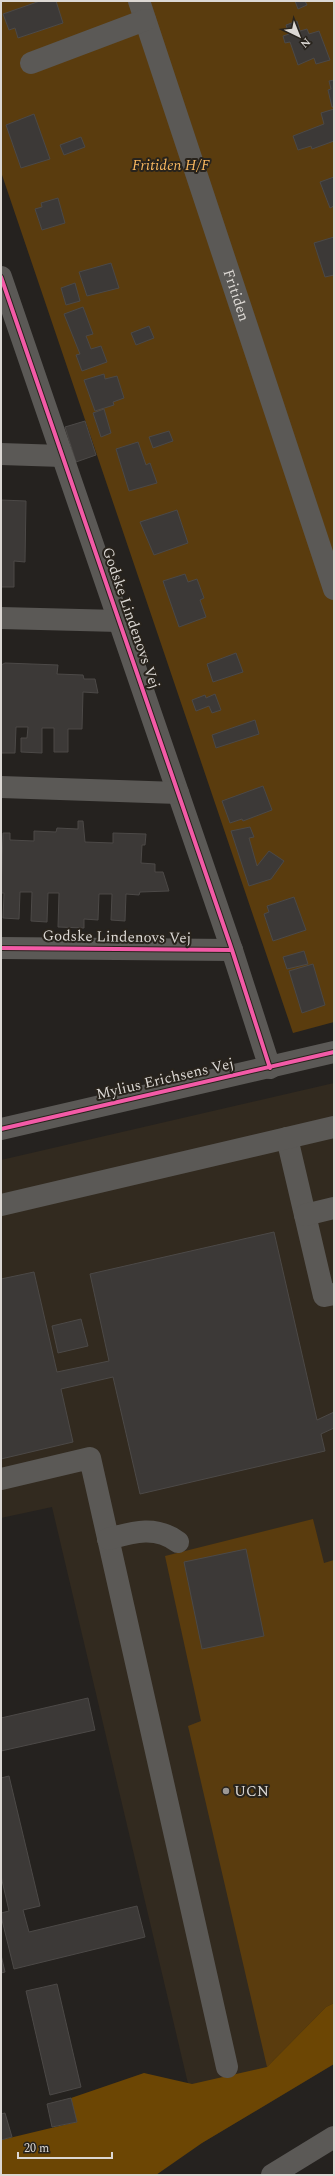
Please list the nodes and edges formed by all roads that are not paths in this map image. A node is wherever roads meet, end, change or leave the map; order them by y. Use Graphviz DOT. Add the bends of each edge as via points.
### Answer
graph roads {
  1 [pos="142,10"];
  2 [pos="31,63"];
  3 [pos="3,288"];
  4 [pos="1,454"];
  5 [pos="62,456"];
  6 [pos="334,589"];
  7 [pos="1,618"];
  8 [pos="119,621"];
  9 [pos="1,787"];
  10 [pos="178,793"];
  11 [pos="1,948"];
  12 [pos="232,950"];
  13 [pos="334,1052"];
  14 [pos="270,1068"];
  15 [pos="334,1127"];
  16 [pos="1,1129"];
  17 [pos="287,1138"];
  18 [pos="1,1205"];
  19 [pos="334,1208"];
  20 [pos="305,1215"];
  21 [pos="334,1294"];
  22 [pos="1,1478"];
  23 [pos="108,1539"];
  24 [pos="178,1542"];
  25 [pos="227,2067"];
  26 [pos="334,2137"];
  27 [pos="272,2175"];
  1 -- 2 [label="street"];
  1 -- 6 [label="street, Fritiden"];
  3 -- 5 [label="street, Godske Lindenovs Vej"];
  4 -- 5 [label="street"];
  5 -- 8 [label="street, Godske Lindenovs Vej"];
  7 -- 8 [label="street, Godske Lindenovs Vej"];
  8 -- 10 [label="street, Godske Lindenovs Vej"];
  9 -- 10 [label="street"];
  10 -- 12 [label="street, Godske Lindenovs Vej"];
  11 -- 12 [label="street, Godske Lindenovs Vej"];
  12 -- 14 [label="street, Godske Lindenovs Vej"];
  13 -- 14 [label="street, Mylius Erichsens Vej"];
  14 -- 16 [label="street, Mylius Erichsens Vej"];
  15 -- 17 [label="street"];
  17 -- 18 [label="street"];
  17 -- 20 [label="street"];
  19 -- 20 [label="street"];
  20 -- 21 [label="street" via="324,1296"];
  22 -- 23 [label="street" via="90,1458"];
  23 -- 24 [label="street" via="139,1531 168,1534"];
  23 -- 25 [label="street"];
  26 -- 27 [label="street"];
}
